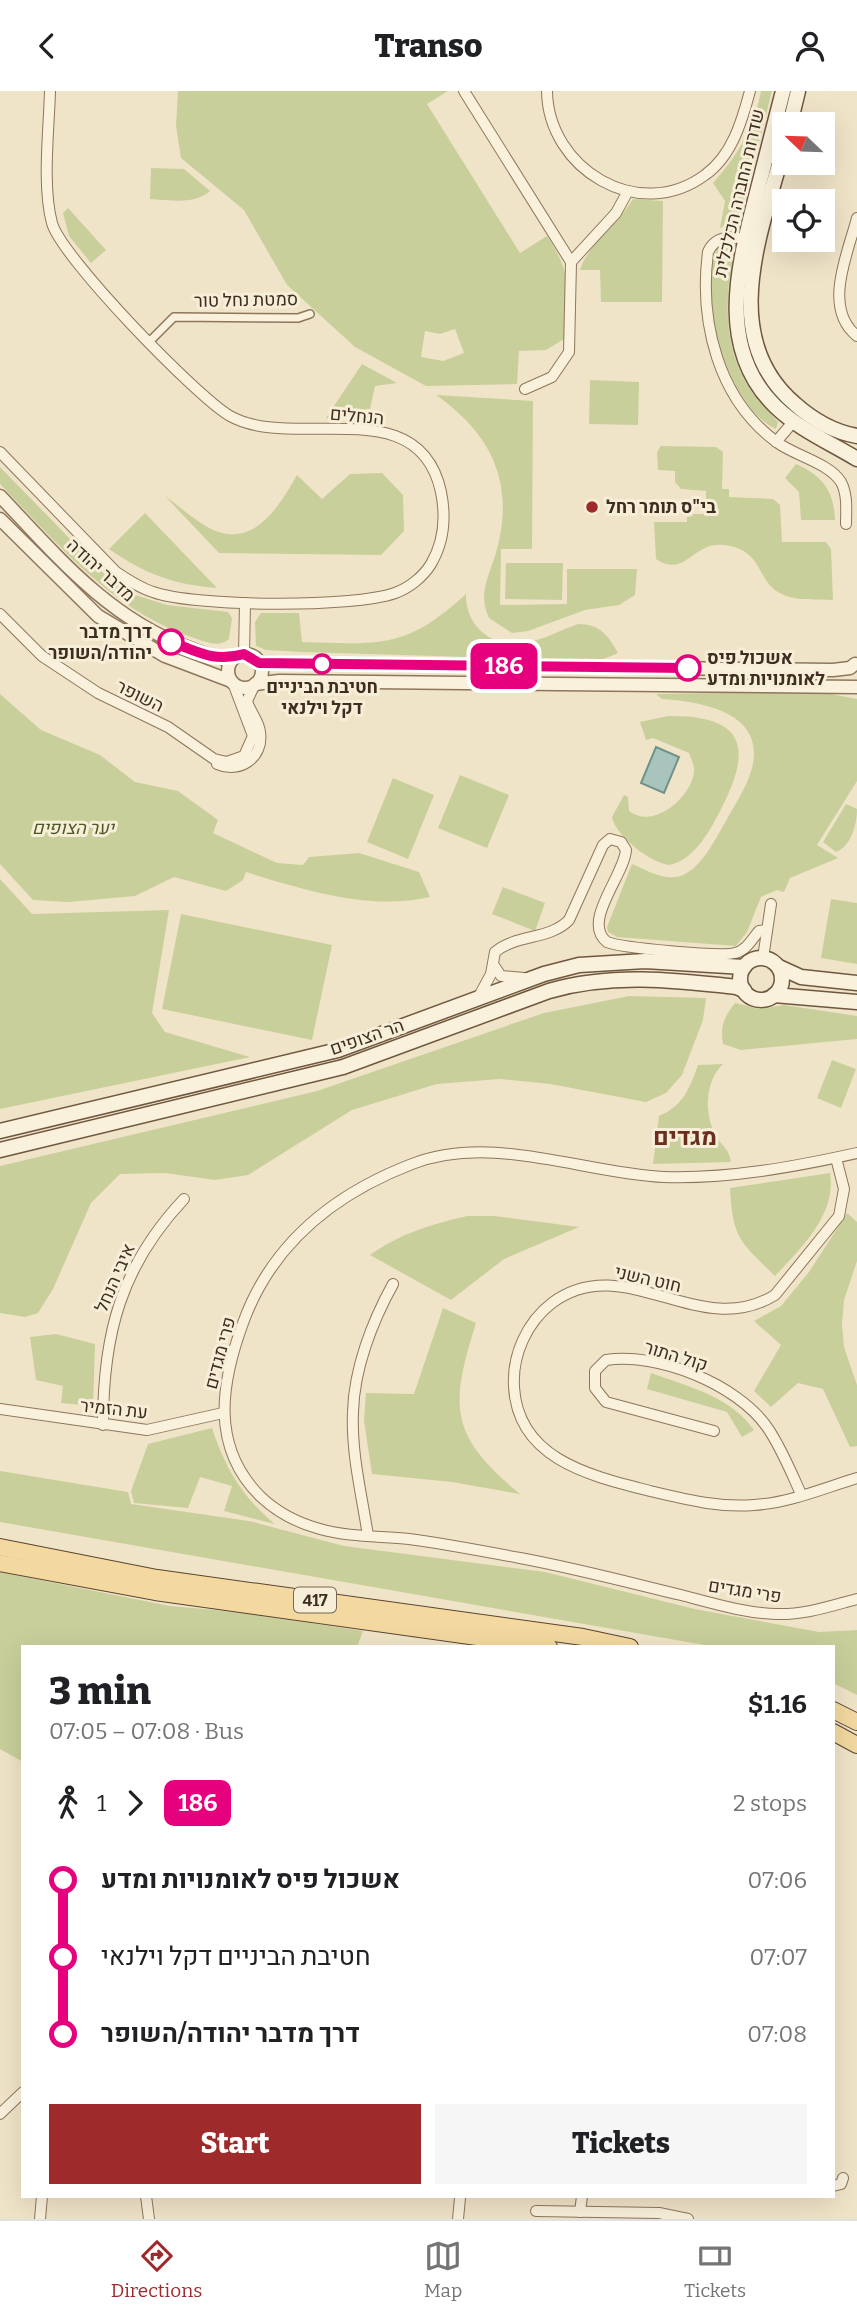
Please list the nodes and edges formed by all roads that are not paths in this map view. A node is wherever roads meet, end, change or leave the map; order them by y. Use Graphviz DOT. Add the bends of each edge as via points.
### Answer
graph roads {
  1 [pos="50,91"];
  2 [pos="464,91"];
  3 [pos="547,91"];
  4 [pos="750,91"];
  5 [pos="783,91"];
  6 [pos="798,91"];
  7 [pos="793,112"];
  8 [pos="777,175"];
  9 [pos="628,191"];
  10 [pos="857,218"];
  11 [pos="745,240"];
  12 [pos="755,260"];
  13 [pos="571,262"];
  14 [pos="310,314"];
  15 [pos="857,335"];
  16 [pos="150,341"];
  17 [pos="525,389"];
  18 [pos="793,422"];
  19 [pos="857,436"];
  20 [pos="776,442"];
  21 [pos="0,452"];
  22 [pos="857,459"];
  23 [pos="0,496"];
  24 [pos="0,519"];
  25 [pos="846,524"];
  26 [pos="245,603"];
  27 [pos="0,614"];
  28 [pos="239,656"];
  29 [pos="259,663"];
  30 [pos="856,663"];
  31 [pos="232,682"];
  32 [pos="255,685"];
  33 [pos="857,686"];
  34 [pos="203,752"];
  35 [pos="771,905"];
  36 [pos="767,930"];
  37 [pos="763,958"];
  38 [pos="492,963"];
  39 [pos="744,967"];
  40 [pos="779,967"];
  41 [pos="531,979"];
  42 [pos="857,983"];
  43 [pos="744,990"];
  44 [pos="775,995"];
  45 [pos="478,998"];
  46 [pos="857,1002"];
  47 [pos="0,1131"];
  48 [pos="0,1150"];
  49 [pos="857,1153"];
  50 [pos="836,1158"];
  51 [pos="184,1199"];
  52 [pos="393,1284"];
  53 [pos="0,1409"];
  54 [pos="223,1413"];
  55 [pos="103,1425"];
  56 [pos="714,1431"];
  57 [pos="857,1478"];
  58 [pos="802,1495"];
  59 [pos="368,1536"];
  60 [pos="0,1547"];
  61 [pos="0,1563"];
  62 [pos="857,1598"];
  63 [pos="534,1645"];
  64 [pos="621,1645"];
  65 [pos="835,1711"];
  66 [pos="857,1722"];
  67 [pos="835,1733"];
  68 [pos="857,1745"];
  69 [pos="21,2094"];
  70 [pos="0,2114"];
  71 [pos="844,2178"];
  72 [pos="835,2186"];
  73 [pos="41,2198"];
  74 [pos="146,2198"];
  75 [pos="460,2198"];
  76 [pos="582,2198"];
  77 [pos="536,2211"];
  78 [pos="580,2212"];
  79 [pos="40,2219"];
  80 [pos="149,2219"];
  81 [pos="458,2219"];
  82 [pos="688,2219"];
  1 -- 16 [label="street, הנחלים" via="49,203 57,236 77,265"];
  2 -- 13 [label="street"];
  3 -- 9 [label="street" via="552,125 566,152 597,180"];
  4 -- 9 [label="street" via="739,129 719,162 705,175 676,189"];
  5 -- 11 [label="main road, שדרות החברה הכלכלית"];
  6 -- 7 [label="main road, שדרות החברה הכלכלית"];
  8 -- 12 [label="main road, שדרות החברה הכלכלית"];
  9 -- 13 [label="street" via="616,213"];
  10 -- 15 [label="street" via="839,305"];
  11 -- 12 [label="street" via="752,246"];
  11 -- 18 [label="main road, שדרות החברה הכלכלית" via="735,303 741,348 762,391"];
  11 -- 20 [label="street" via="718,240 708,252 706,296 711,339 722,374 740,404"];
  12 -- 19 [label="main road, שדרות החברה הכלכלית" via="749,312 764,365 779,389 800,408 827,426"];
  13 -- 17 [label="street" via="569,352 552,377"];
  14 -- 16 [label="street, סמטת נחל טור" via="298,318 174,317"];
  16 -- 26 [label="street, הנחלים" via="233,417 253,424 383,433 409,442 430,462 441,491 443,524 438,551 421,576 404,590 348,601"];
  18 -- 20 [label="street"];
  18 -- 22 [label="main road, שדרות החברה הכלכלית"];
  20 -- 25 [label="street" via="839,479 845,493"];
  21 -- 26 [label="street, הנחלים" via="102,560 134,584 187,599"];
  23 -- 28 [label="street, מדבר יהודה" via="76,576 127,617 171,642 217,658"];
  24 -- 31 [label="street, מדבר יהודה" via="104,620 165,656"];
  26 -- 28 [label="street"];
  27 -- 34 [label="street, השופר" via="62,671 168,727"];
  28 -- 29 [label="street"];
  28 -- 31 [label="street" via="228,668"];
  29 -- 30 [label="street" via="833,670"];
  29 -- 32 [label="street" via="261,676"];
  30 -- 33 [label="street"];
  31 -- 32 [label="street" via="240,688"];
  31 -- 34 [label="street, השופר" via="252,731 251,744 244,756 227,762"];
  32 -- 33 [label="street" via="279,681"];
  32 -- 34 [label="street, השופר" via="247,701 261,736 254,755 229,769"];
  35 -- 36 [label="street"];
  36 -- 37 [label="street"];
  36 -- 38 [label="street" via="759,931 750,944 735,953 607,942 599,932 598,918 626,850 621,842 610,839 566,924 500,948"];
  37 -- 39 [label="main road"];
  37 -- 40 [label="main road"];
  38 -- 41 [label="street" via="501,976"];
  38 -- 45 [label="street"];
  39 -- 41 [label="main road, הר הצופים" via="623,961 579,965"];
  39 -- 43 [label="main road"];
  40 -- 42 [label="main road" via="801,977"];
  40 -- 44 [label="main road" via="782,981"];
  41 -- 45 [label="main road, הר הצופים"];
  43 -- 44 [label="main road" via="756,999"];
  43 -- 48 [label="main road, הר הצופים" via="670,979 582,983 333,1070"];
  44 -- 46 [label="main road"];
  45 -- 47 [label="main road, הר הצופים" via="328,1052"];
  49 -- 50 [label="street, פרי מגדים"];
  50 -- 54 [label="street, פרי מגדים" via="732,1175 662,1177 479,1153 433,1157 396,1170 351,1192 311,1221 267,1270 233,1350"];
  50 -- 58 [label="street, חוט השני" via="844,1189 839,1216 788,1283 761,1303 716,1310 611,1285 588,1287 547,1308 530,1327 517,1356 514,1392 525,1424 552,1456 589,1475 720,1506 758,1505"];
  51 -- 55 [label="street, איבי הנחל" via="150,1240 118,1302 106,1356"];
  52 -- 59 [label="street" via="359,1372 353,1412"];
  53 -- 55 [label="street, עת הזמיר"];
  54 -- 55 [label="street, עת הזמיר" via="161,1428"];
  54 -- 59 [label="street, פרי מגדים" via="235,1461 261,1496 295,1521"];
  56 -- 58 [label="street, קול התור" via="606,1402 594,1388 595,1370 606,1360 646,1360 724,1389 766,1425"];
  57 -- 58 [label="street, חוט השני"];
  59 -- 62 [label="street, פרי מגדים" via="521,1558 760,1612 812,1611"];
  60 -- 64 [label="main road, 417" via="157,1578"];
  61 -- 63 [label="main road, 417" via="155,1593"];
  65 -- 66 [label="main road"];
  67 -- 68 [label="main road"];
  69 -- 70 [label="street"];
  71 -- 72 [label="street"];
  73 -- 79 [label="street"];
  74 -- 80 [label="street"];
  75 -- 81 [label="street"];
  76 -- 78 [label="street"];
  77 -- 78 [label="street"];
  78 -- 82 [label="street" via="659,2213"];
}
